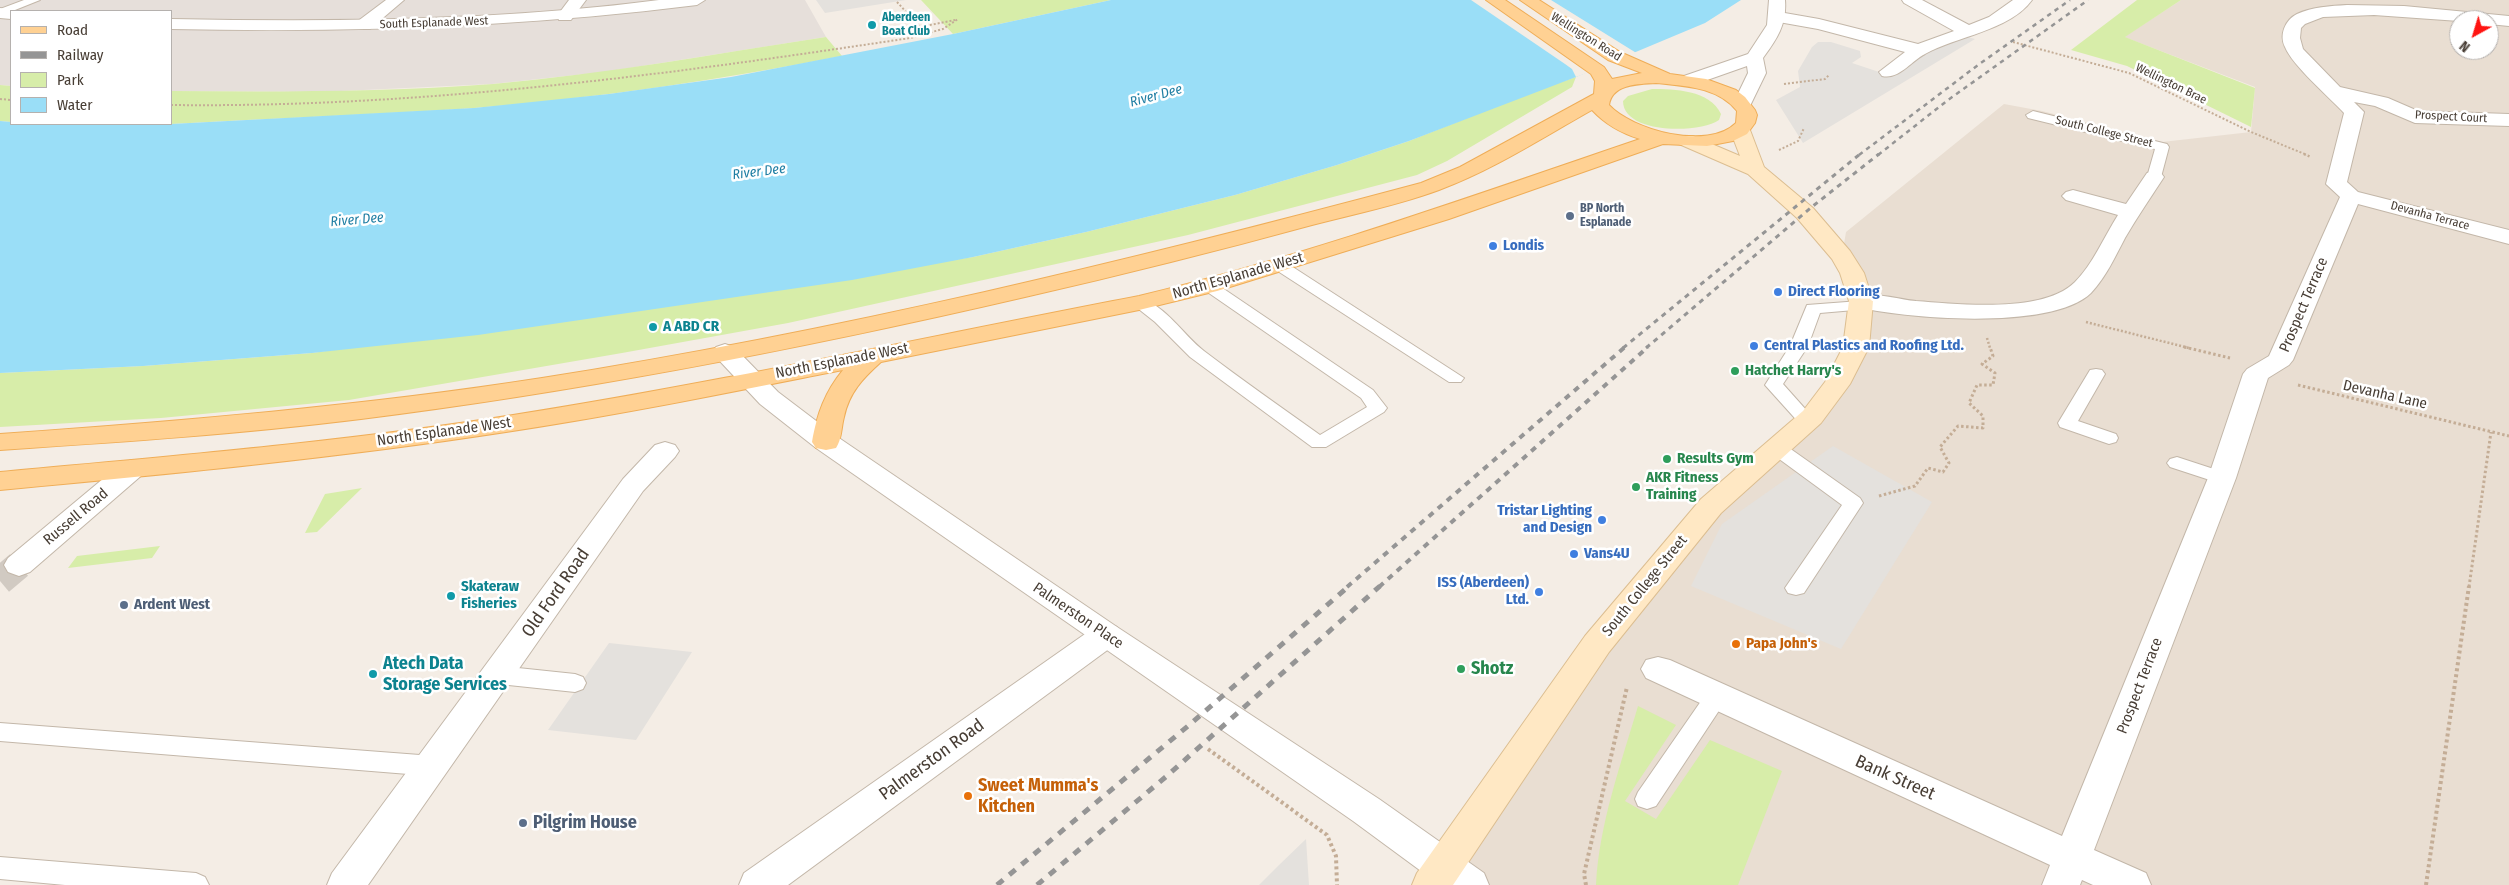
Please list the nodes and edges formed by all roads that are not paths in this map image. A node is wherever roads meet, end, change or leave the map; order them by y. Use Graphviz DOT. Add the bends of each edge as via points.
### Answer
graph roads {
  1 [pos="34,0"];
  2 [pos="396,0"];
  3 [pos="578,0"];
  4 [pos="696,0"];
  5 [pos="1494,0"];
  6 [pos="1528,0"];
  7 [pos="1910,0"];
  8 [pos="2024,0"];
  9 [pos="2401,0"];
  10 [pos="1778,8"];
  11 [pos="11,10"];
  12 [pos="2417,14"];
  13 [pos="566,16"];
  14 [pos="2509,21"];
  15 [pos="172,24"];
  16 [pos="364,25"];
  17 [pos="1968,31"];
  18 [pos="1919,50"];
  19 [pos="1754,58"];
  20 [pos="1888,72"];
  21 [pos="1681,80"];
  22 [pos="2337,92"];
  23 [pos="1601,96"];
  24 [pos="1742,104"];
  25 [pos="2033,115"];
  26 [pos="2509,120"];
  27 [pos="1740,130"];
  28 [pos="1662,138"];
  29 [pos="1686,140"];
  30 [pos="1754,170"];
  31 [pos="2154,177"];
  32 [pos="2073,196"];
  33 [pos="2351,196"];
  34 [pos="2131,212"];
  35 [pos="2509,237"];
  36 [pos="1279,265"];
  37 [pos="1209,286"];
  38 [pos="1139,303"];
  39 [pos="1860,304"];
  40 [pos="725,352"];
  41 [pos="874,355"];
  42 [pos="2096,374"];
  43 [pos="1455,378"];
  44 [pos="750,380"];
  45 [pos="1807,421"];
  46 [pos="2109,438"];
  47 [pos="0,442"];
  48 [pos="826,442"];
  49 [pos="1778,449"];
  50 [pos="665,451"];
  51 [pos="2177,462"];
  52 [pos="132,469"];
  53 [pos="2222,478"];
  54 [pos="0,481"];
  55 [pos="19,565"];
  56 [pos="1796,588"];
  57 [pos="1106,635"];
  58 [pos="1658,669"];
  59 [pos="498,675"];
  60 [pos="575,683"];
  61 [pos="1716,697"];
  62 [pos="0,732"];
  63 [pos="433,766"];
  64 [pos="1647,799"];
  65 [pos="0,868"];
  66 [pos="2066,871"];
  67 [pos="1448,878"];
  68 [pos="196,885"];
  69 [pos="346,885"];
  70 [pos="758,885"];
  71 [pos="2132,885"];
  1 -- 11 [label="lane"];
  2 -- 16 [label="street"];
  3 -- 13 [label="street"];
  4 -- 13 [label="street, South Esplanade West"];
  5 -- 23 [label="main road, Wellington Road" via="1598,70 1604,81"];
  6 -- 21 [label="main road, Wellington Road" via="1627,62"];
  7 -- 17 [label="street"];
  8 -- 17 [label="street" via="1995,21"];
  9 -- 12 [label="street"];
  10 -- 18 [label="street" via="1819,24"];
  10 -- 19 [label="street" via="1771,36"];
  12 -- 14 [label="street"];
  12 -- 22 [label="street" via="2326,12 2303,18 2297,23 2290,37 2291,45 2310,68"];
  13 -- 16 [label="street, South Esplanade West"];
  15 -- 16 [label="street, South Esplanade West"];
  17 -- 18 [label="street"];
  18 -- 20 [label="street"];
  19 -- 21 [label="street"];
  19 -- 24 [label="street" via="1756,73"];
  21 -- 23 [label="main road, North Esplanade West" via="1630,81 1610,87"];
  21 -- 24 [label="main road" via="1710,86"];
  22 -- 26 [label="street, Prospect Court" via="2381,102 2414,116"];
  22 -- 33 [label="street" via="2354,112 2336,184"];
  23 -- 28 [label="main road" via="1599,106 1614,121"];
  23 -- 40 [label="main road, North Esplanade West" via="1467,171 1428,187 1147,262 838,331"];
  24 -- 27 [label="main road" via="1748,113 1747,122"];
  25 -- 31 [label="lane, South College Street" via="2162,147"];
  27 -- 29 [label="main road" via="1726,136"];
  27 -- 30 [label="main road"];
  28 -- 29 [label="main road"];
  28 -- 36 [label="main road, North Esplanade West" via="1512,191"];
  29 -- 30 [label="main road, South College Street"];
  30 -- 39 [label="main road, South College Street" via="1805,213 1842,256 1852,273"];
  31 -- 34 [label="street, South College Street"];
  32 -- 34 [label="street"];
  33 -- 35 [label="street, Devanha Terrace"];
  33 -- 53 [label="street, Prospect Terrace" via="2280,360 2245,367"];
  34 -- 39 [label="street, South College Street" via="2094,274 2076,293 2040,307 1979,311"];
  36 -- 37 [label="main road, North Esplanade West"];
  36 -- 43 [label="lane"];
  37 -- 38 [label="main road, North Esplanade West"];
  37 -- 38 [label="lane" via="1367,394 1378,408 1319,443 1196,353 1161,318"];
  38 -- 41 [label="main road, North Esplanade West"];
  39 -- 45 [label="main road, South College Street" via="1856,347 1837,384"];
  39 -- 45 [label="lane" via="1813,308 1798,346 1774,386"];
  40 -- 44 [label="street, Palmerston Place"];
  40 -- 47 [label="main road, North Esplanade West" via="596,377 361,409 183,430"];
  41 -- 44 [label="main road, North Esplanade West"];
  41 -- 48 [label="main road" via="845,381 836,395"];
  42 -- 46 [label="lane" via="2067,423"];
  44 -- 48 [label="street, Palmerston Place" via="768,398"];
  44 -- 52 [label="main road, North Esplanade West" via="580,412 404,438"];
  45 -- 49 [label="main road, South College Street"];
  48 -- 57 [label="street, Palmerston Place"];
  49 -- 56 [label="lane" via="1853,503"];
  49 -- 67 [label="main road, South College Street" via="1711,506 1597,644"];
  50 -- 59 [label="street, Old Ford Road" via="633,486"];
  51 -- 53 [label="lane"];
  52 -- 54 [label="main road, North Esplanade West"];
  52 -- 55 [label="street, Russell Road"];
  53 -- 66 [label="street, Prospect Terrace"];
  57 -- 67 [label="street, Palmerston Place"];
  57 -- 70 [label="street, Palmerston Road"];
  58 -- 61 [label="street, Bank Street"];
  59 -- 60 [label="lane"];
  59 -- 63 [label="street, Old Ford Road"];
  61 -- 64 [label="lane"];
  61 -- 66 [label="street, Bank Street"];
  62 -- 63 [label="lane"];
  63 -- 69 [label="street, Old Ford Road"];
  65 -- 68 [label="lane"];
  66 -- 71 [label="street, Bank Street"];
}
